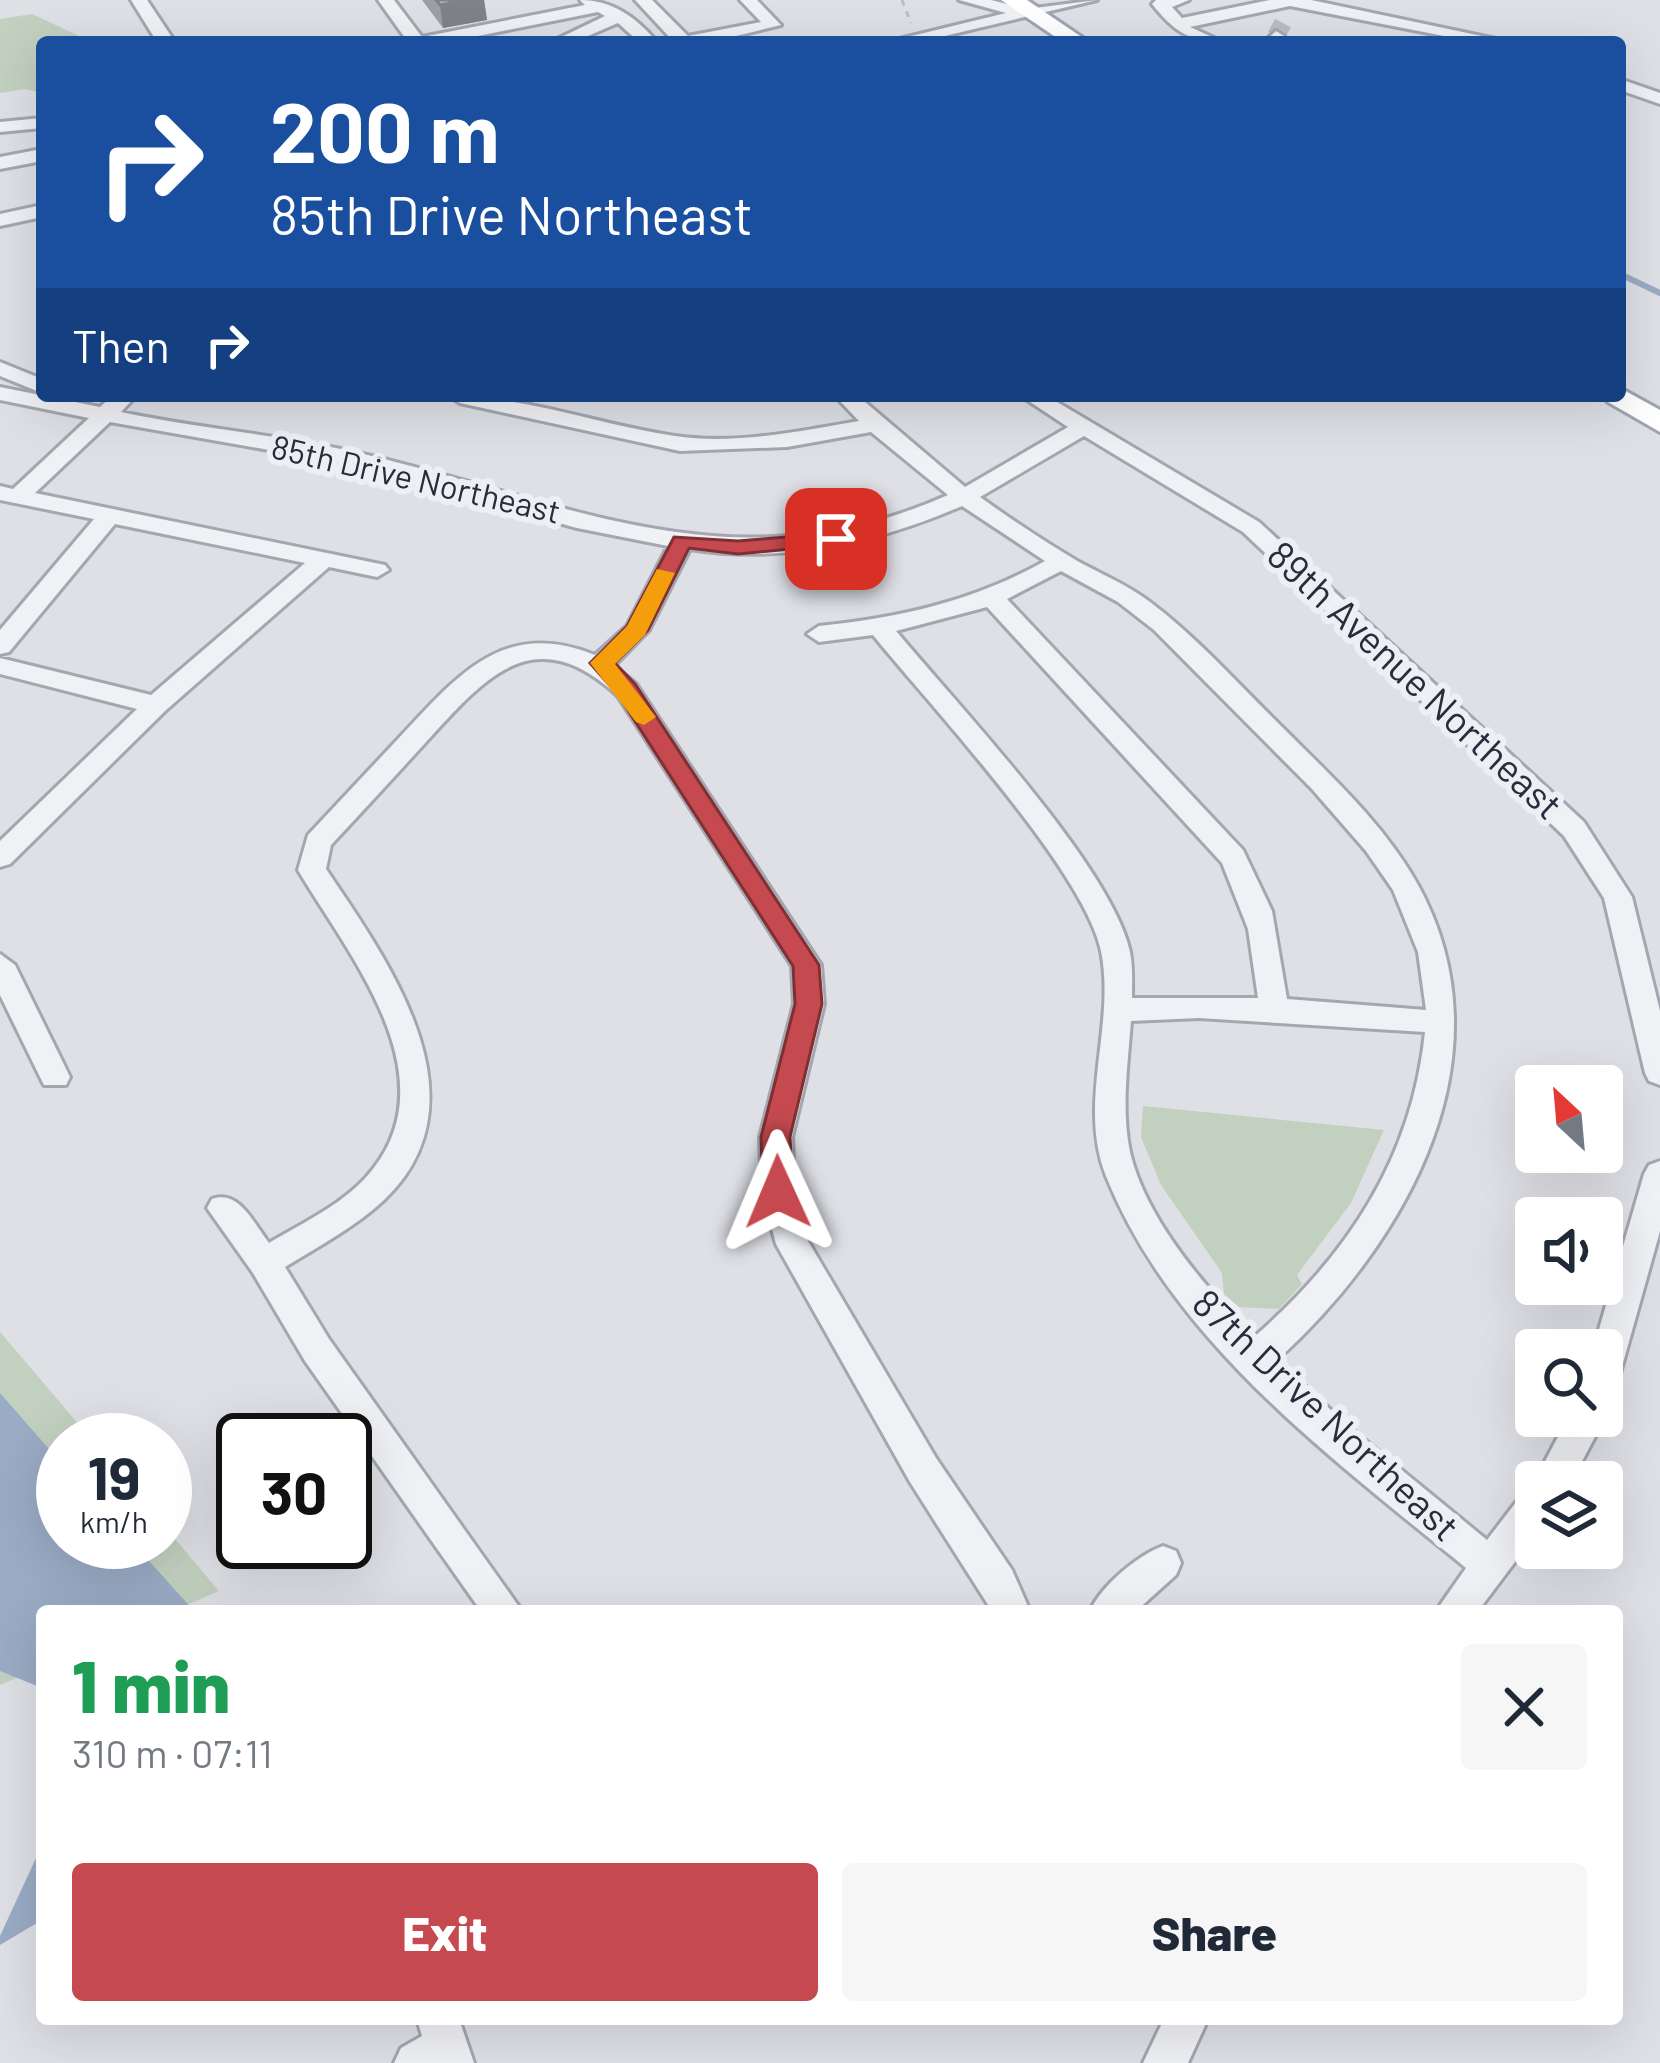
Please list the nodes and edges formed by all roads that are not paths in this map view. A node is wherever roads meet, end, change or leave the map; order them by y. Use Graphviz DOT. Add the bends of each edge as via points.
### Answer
graph roads {
  1 [pos="139,0"];
  2 [pos="386,0"];
  3 [pos="643,0"];
  4 [pos="748,0"];
  5 [pos="967,0"];
  6 [pos="1012,0"];
  7 [pos="1089,0"];
  8 [pos="1175,0"];
  9 [pos="1191,0"];
  10 [pos="592,4"];
  11 [pos="1215,9"];
  12 [pos="1033,14"];
  13 [pos="1270,14"];
  14 [pos="617,17"];
  15 [pos="1184,23"];
  16 [pos="162,36"];
  17 [pos="414,36"];
  18 [pos="446,36"];
  19 [pos="581,36"];
  20 [pos="640,36"];
  21 [pos="678,36"];
  22 [pos="715,36"];
  23 [pos="925,36"];
  24 [pos="1068,36"];
  25 [pos="1198,36"];
  26 [pos="1452,36"];
  27 [pos="1626,87"];
  28 [pos="1660,99"];
  29 [pos="36,124"];
  30 [pos="0,127"];
  31 [pos="36,156"];
  32 [pos="0,163"];
  33 [pos="36,212"];
  34 [pos="0,220"];
  35 [pos="0,368"];
  36 [pos="1626,376"];
  37 [pos="36,384"];
  38 [pos="0,393"];
  39 [pos="1660,397"];
  40 [pos="1626,401"];
  41 [pos="70,402"];
  42 [pos="119,402"];
  43 [pos="488,402"];
  44 [pos="853,402"];
  45 [pos="1041,402"];
  46 [pos="107,414"];
  47 [pos="1660,423"];
  48 [pos="874,425"];
  49 [pos="1082,428"];
  50 [pos="10,494"];
  51 [pos="963,498"];
  52 [pos="112,513"];
  53 [pos="682,541"];
  54 [pos="325,558"];
  55 [pos="1061,561"];
  56 [pos="377,570"];
  57 [pos="991,597"];
  58 [pos="880,628"];
  59 [pos="819,634"];
  60 [pos="0,646"];
  61 [pos="602,663"];
  62 [pos="0,666"];
  63 [pos="156,705"];
  64 [pos="0,857"];
  65 [pos="0,965"];
  66 [pos="1273,1006"];
  67 [pos="1119,1010"];
  68 [pos="1439,1022"];
  69 [pos="1660,1073"];
  70 [pos="55,1078"];
  71 [pos="1660,1174"];
  72 [pos="223,1208"];
  73 [pos="265,1262"];
  74 [pos="1616,1329"];
  75 [pos="1256,1357"];
  76 [pos="1515,1535"];
  77 [pos="1163,1563"];
  78 [pos="1493,1567"];
  79 [pos="499,1605"];
  80 [pos="1007,1605"];
  81 [pos="1116,1605"];
  82 [pos="1460,1605"];
  83 [pos="1184,2025"];
  84 [pos="1165,2063"];
  1 -- 16 [label="street"];
  2 -- 17 [label="street"];
  3 -- 21 [label="street"];
  4 -- 22 [label="street" via="773,25"];
  5 -- 12 [label="street"];
  6 -- 12 [label="main road"];
  7 -- 12 [label="street"];
  8 -- 15 [label="street" via="1160,4"];
  9 -- 11 [label="street"];
  10 -- 14 [label="street"];
  10 -- 18 [label="street"];
  11 -- 13 [label="street"];
  11 -- 15 [label="street"];
  12 -- 23 [label="street"];
  12 -- 24 [label="main road"];
  13 -- 26 [label="street"];
  14 -- 19 [label="street"];
  14 -- 20 [label="street"];
  15 -- 25 [label="street"];
  27 -- 28 [label="street"];
  29 -- 30 [label="street"];
  31 -- 32 [label="street"];
  33 -- 34 [label="street"];
  35 -- 37 [label="street"];
  36 -- 39 [label="main road"];
  38 -- 41 [label="street, 85th Drive Northeast" via="43,406"];
  40 -- 47 [label="main road"];
  41 -- 46 [label="street, 85th Drive Northeast"];
  42 -- 46 [label="street"];
  43 -- 48 [label="street" via="680,444 787,440"];
  44 -- 48 [label="street"];
  45 -- 49 [label="street, 89th Avenue Northeast"];
  46 -- 50 [label="street"];
  46 -- 53 [label="street, 85th Drive Northeast" via="360,460"];
  48 -- 51 [label="street"];
  49 -- 51 [label="street, 85th Drive Northeast"];
  49 -- 69 [label="street, 89th Avenue Northeast" via="1251,527 1574,829 1618,897"];
  50 -- 52 [label="street"];
  51 -- 53 [label="street, 85th Drive Northeast" via="868,533 805,545"];
  51 -- 55 [label="street"];
  52 -- 54 [label="street"];
  52 -- 60 [label="street"];
  53 -- 61 [label="street" via="637,630"];
  54 -- 56 [label="street"];
  54 -- 63 [label="street"];
  55 -- 57 [label="street"];
  55 -- 68 [label="street" via="1144,608 1374,842 1408,891 1423,931"];
  57 -- 58 [label="street"];
  57 -- 66 [label="street" via="1233,857 1269,939"];
  58 -- 59 [label="street"];
  58 -- 67 [label="street, 87th Drive Northeast" via="1084,888 1115,944"];
  61 -- 73 [label="street" via="524,650 496,659 318,842 312,870 404,1029 417,1089 405,1145 384,1179"];
  61 -- 80 [label="street" via="806,965 808,1004 776,1137 778,1192 792,1244"];
  62 -- 63 [label="street"];
  63 -- 64 [label="street"];
  65 -- 70 [label="street"];
  66 -- 67 [label="street"];
  66 -- 68 [label="street"];
  67 -- 75 [label="street, 87th Drive Northeast" via="1112,1098 1119,1172 1205,1312"];
  68 -- 75 [label="street" via="1436,1092 1409,1168 1331,1289"];
  71 -- 74 [label="street"];
  72 -- 73 [label="street"];
  73 -- 79 [label="street" via="317,1349"];
  75 -- 78 [label="street, 87th Drive Northeast"];
  76 -- 78 [label="street"];
  77 -- 81 [label="street"];
  78 -- 82 [label="street"];
  83 -- 84 [label="street"];
}
